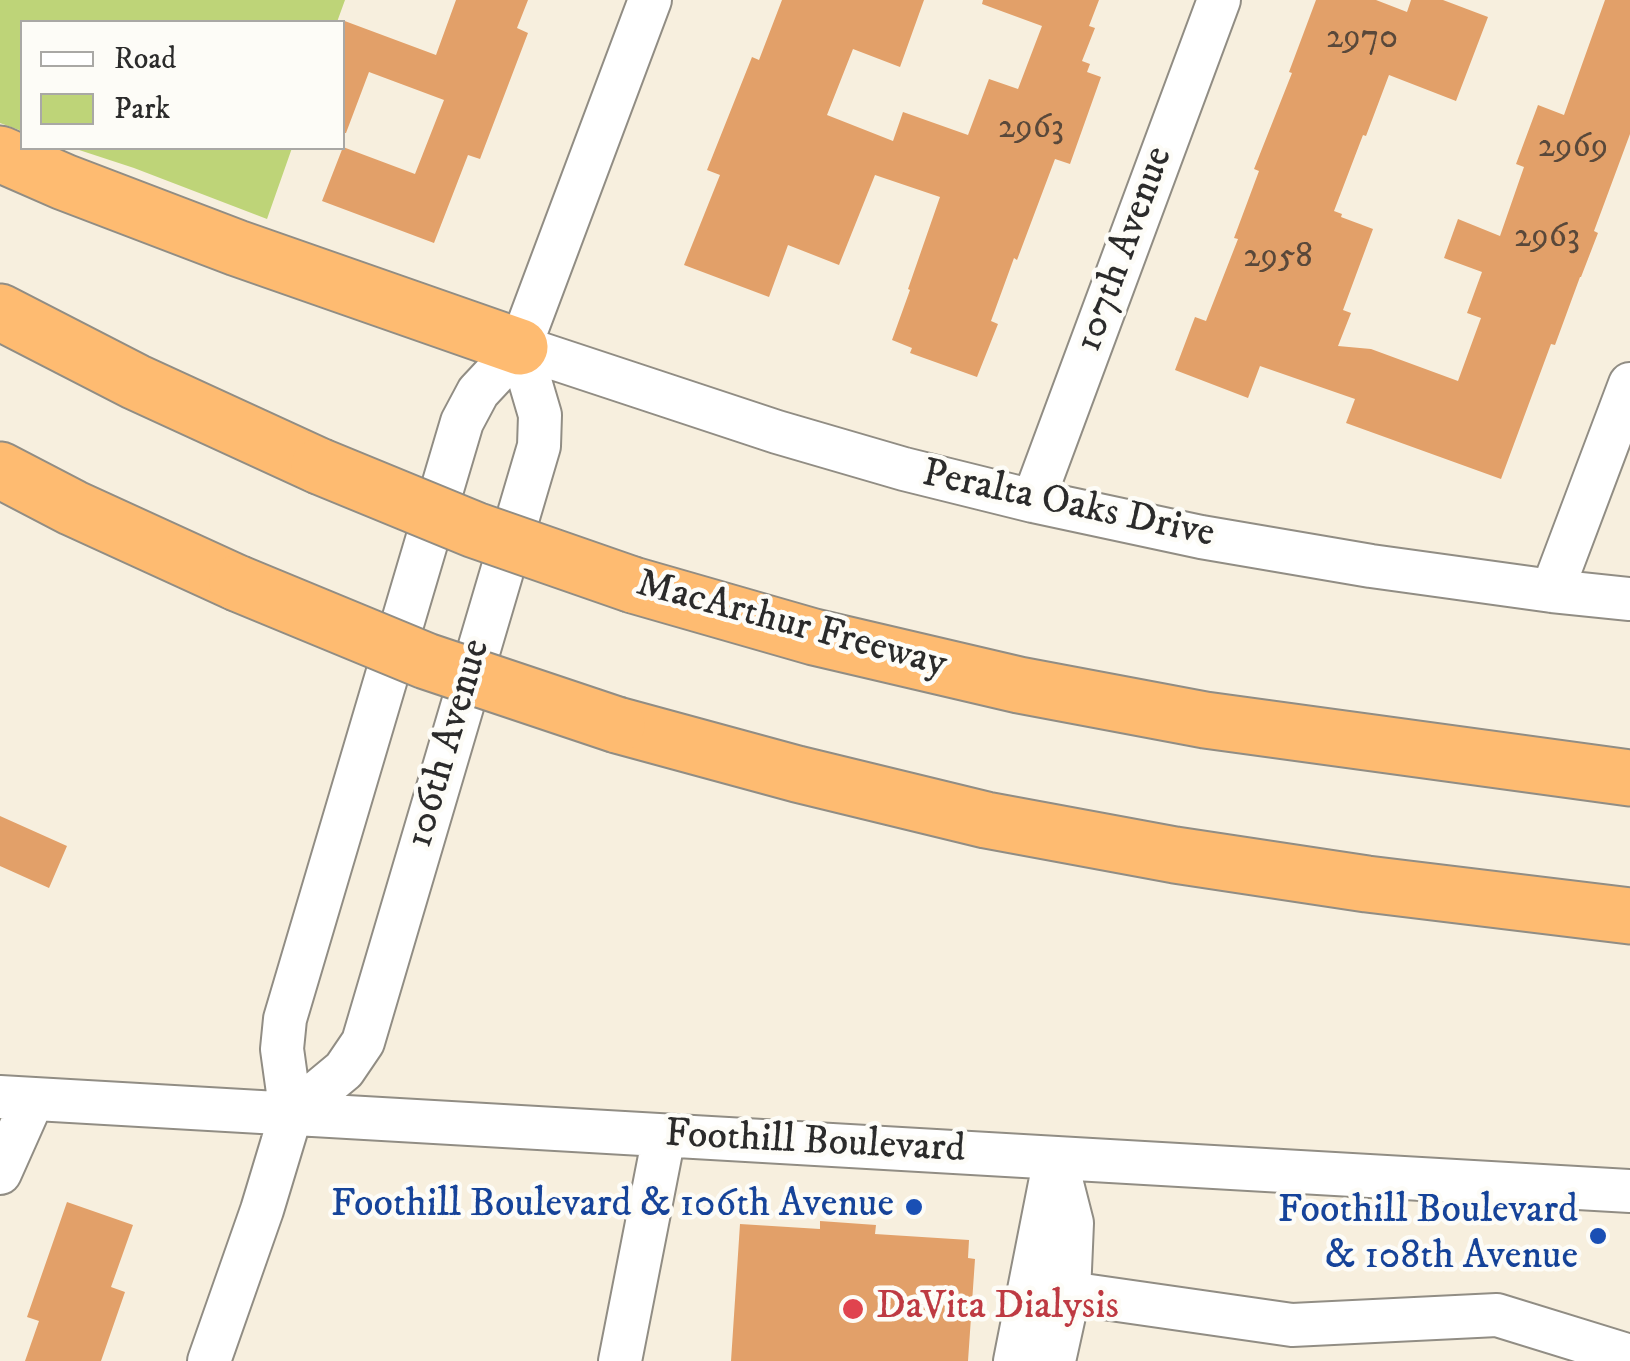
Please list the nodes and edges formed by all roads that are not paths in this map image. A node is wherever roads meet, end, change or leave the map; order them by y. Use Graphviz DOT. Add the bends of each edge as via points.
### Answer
graph roads {
  1 [pos="650,0"];
  2 [pos="1219,0"];
  3 [pos="0,154"];
  4 [pos="0,312"];
  5 [pos="520,347"];
  6 [pos="1630,384"];
  7 [pos="0,470"];
  8 [pos="1033,501"];
  9 [pos="1552,591"];
  10 [pos="1630,599"];
  11 [pos="1630,778"];
  12 [pos="1630,916"];
  13 [pos="16,1098"];
  14 [pos="291,1114"];
  15 [pos="664,1136"];
  16 [pos="1055,1158"];
  17 [pos="0,1173"];
  18 [pos="1630,1191"];
  19 [pos="1069,1293"];
  20 [pos="1630,1356"];
  21 [pos="209,1361"];
  22 [pos="620,1361"];
  23 [pos="1015,1361"];
  24 [pos="1054,1361"];
  1 -- 5 [label="street, 106th Avenue"];
  2 -- 8 [label="street, 107th Avenue"];
  3 -- 5 [label="highway" via="237,248"];
  4 -- 11 [label="highway, MacArthur Freeway, bridge" via="320,466 634,585 1020,685 1205,720"];
  5 -- 8 [label="street, Peralta Oaks Drive" via="904,470"];
  5 -- 14 [label="street, 106th Avenue" via="478,392 462,422 285,1019"];
  5 -- 14 [label="street, 106th Avenue" via="540,415 539,446 363,1042 344,1070"];
  6 -- 9 [label="street"];
  7 -- 12 [label="highway, bridge" via="237,583 426,661 618,725 797,774 1175,855"];
  8 -- 9 [label="street, Peralta Oaks Drive" via="1201,537"];
  9 -- 10 [label="street, Peralta Oaks Drive"];
  13 -- 14 [label="street, Foothill Boulevard"];
  13 -- 17 [label="street"];
  14 -- 15 [label="street, Foothill Boulevard"];
  14 -- 21 [label="street, 106th Avenue"];
  15 -- 16 [label="street, Foothill Boulevard"];
  15 -- 22 [label="street"];
  16 -- 18 [label="street, Foothill Boulevard"];
  16 -- 19 [label="street" via="1072,1223"];
  16 -- 23 [label="street"];
  19 -- 20 [label="street" via="1292,1325 1497,1315"];
  19 -- 24 [label="street"];
}
